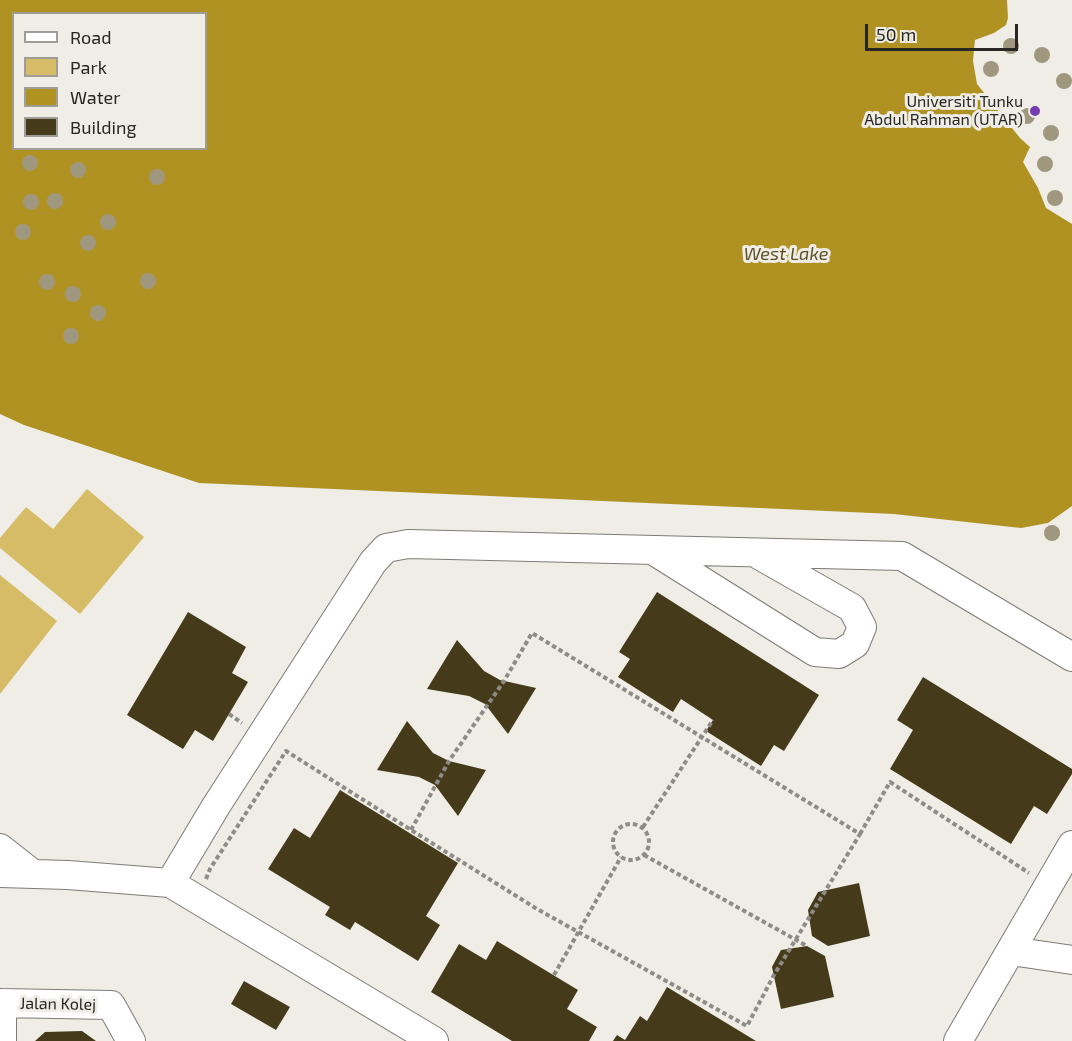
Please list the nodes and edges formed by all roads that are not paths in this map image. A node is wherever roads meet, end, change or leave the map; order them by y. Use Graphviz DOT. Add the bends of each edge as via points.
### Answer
graph roads {
  1 [pos="653,550"];
  2 [pos="755,552"];
  3 [pos="1072,657"];
  4 [pos="1072,845"];
  5 [pos="0,848"];
  6 [pos="0,873"];
  7 [pos="33,874"];
  8 [pos="170,883"];
  9 [pos="1011,951"];
  10 [pos="1072,960"];
  11 [pos="1,1003"];
  12 [pos="111,1005"];
  13 [pos="2,1041"];
  14 [pos="110,1041"];
  15 [pos="131,1041"];
  16 [pos="434,1041"];
  17 [pos="958,1041"];
  1 -- 2 [label="lane"];
  1 -- 2 [label="lane" via="815,651 839,654 855,644 862,627 852,608"];
  1 -- 8 [label="lane" via="408,544 386,548 373,562"];
  2 -- 3 [label="lane" via="902,556"];
  4 -- 9 [label="lane"];
  5 -- 7 [label="lane"];
  6 -- 7 [label="lane"];
  7 -- 8 [label="lane"];
  8 -- 16 [label="lane"];
  9 -- 10 [label="lane"];
  9 -- 17 [label="lane"];
  11 -- 12 [label="lane, Jalan Kolej"];
  11 -- 13 [label="lane"];
  12 -- 14 [label="lane"];
  12 -- 15 [label="lane, Jalan Kolej"];
}
